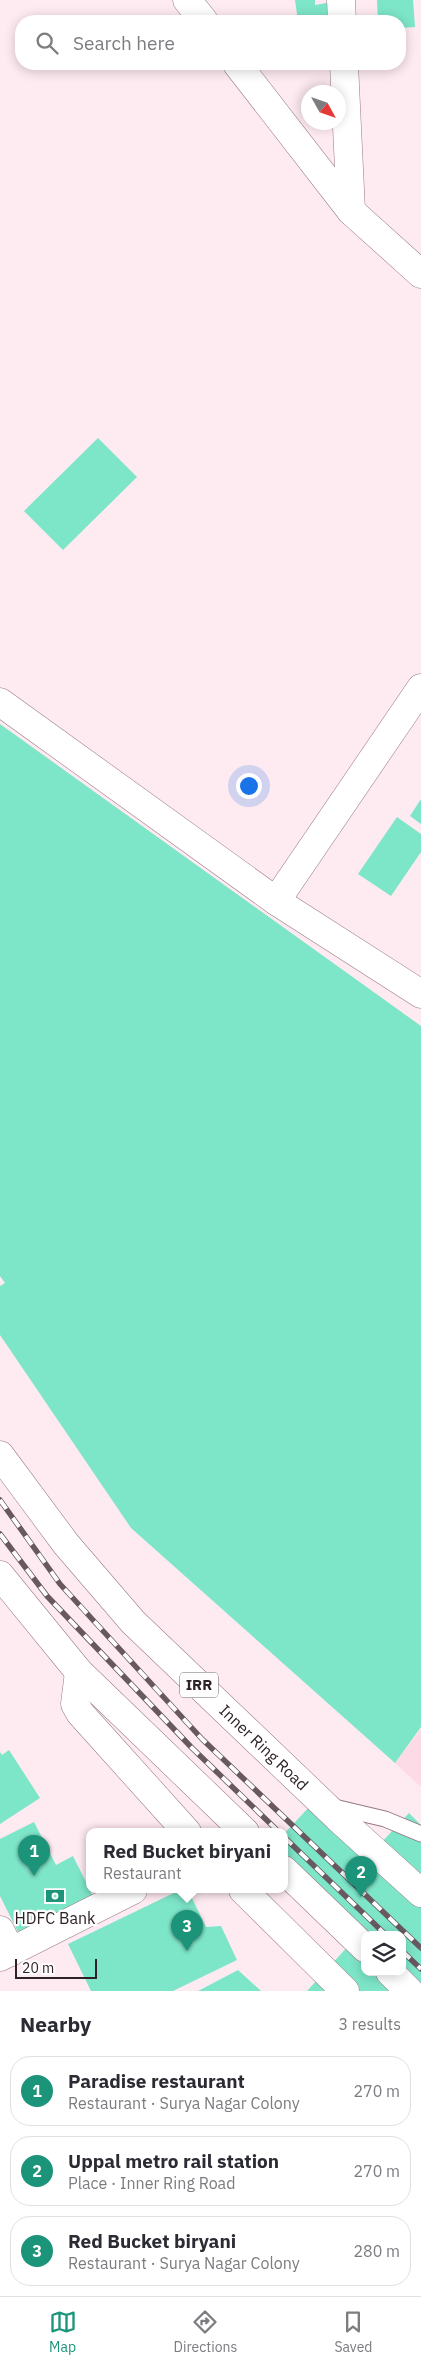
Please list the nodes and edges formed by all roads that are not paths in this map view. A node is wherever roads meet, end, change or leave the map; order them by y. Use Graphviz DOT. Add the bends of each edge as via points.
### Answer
graph roads {
  1 [pos="187,0"];
  2 [pos="341,0"];
  3 [pos="199,15"];
  4 [pos="342,15"];
  5 [pos="242,70"];
  6 [pos="344,70"];
  7 [pos="351,211"];
  8 [pos="421,274"];
  9 [pos="421,688"];
  10 [pos="0,702"];
  11 [pos="276,901"];
  12 [pos="421,994"];
  13 [pos="0,1456"];
  14 [pos="0,1575"];
  15 [pos="79,1672"];
  16 [pos="324,1804"];
  17 [pos="184,1828"];
  18 [pos="242,1828"];
  19 [pos="421,1834"];
  20 [pos="288,1874"];
  21 [pos="126,1893"];
  22 [pos="246,1893"];
  23 [pos="421,1894"];
  24 [pos="361,1944"];
  25 [pos="4,1946"];
  26 [pos="394,1976"];
  27 [pos="346,1991"];
  28 [pos="409,1991"];
  1 -- 3 [label="main road"];
  2 -- 4 [label="main road"];
  5 -- 7 [label="main road"];
  6 -- 7 [label="main road"];
  7 -- 8 [label="main road"];
  9 -- 11 [label="main road"];
  10 -- 11 [label="main road"];
  11 -- 12 [label="main road"];
  13 -- 16 [label="main road, Inner Ring Road / IRR" via="66,1544 133,1622"];
  14 -- 15 [label="main road"];
  15 -- 17 [label="main road" via="75,1704 80,1713"];
  15 -- 18 [label="main road"];
  16 -- 19 [label="lane" via="385,1819"];
  16 -- 23 [label="main road, Inner Ring Road / IRR"];
  20 -- 24 [label="main road"];
  21 -- 25 [label="main road"];
  22 -- 27 [label="main road"];
  26 -- 28 [label="main road"];
}
